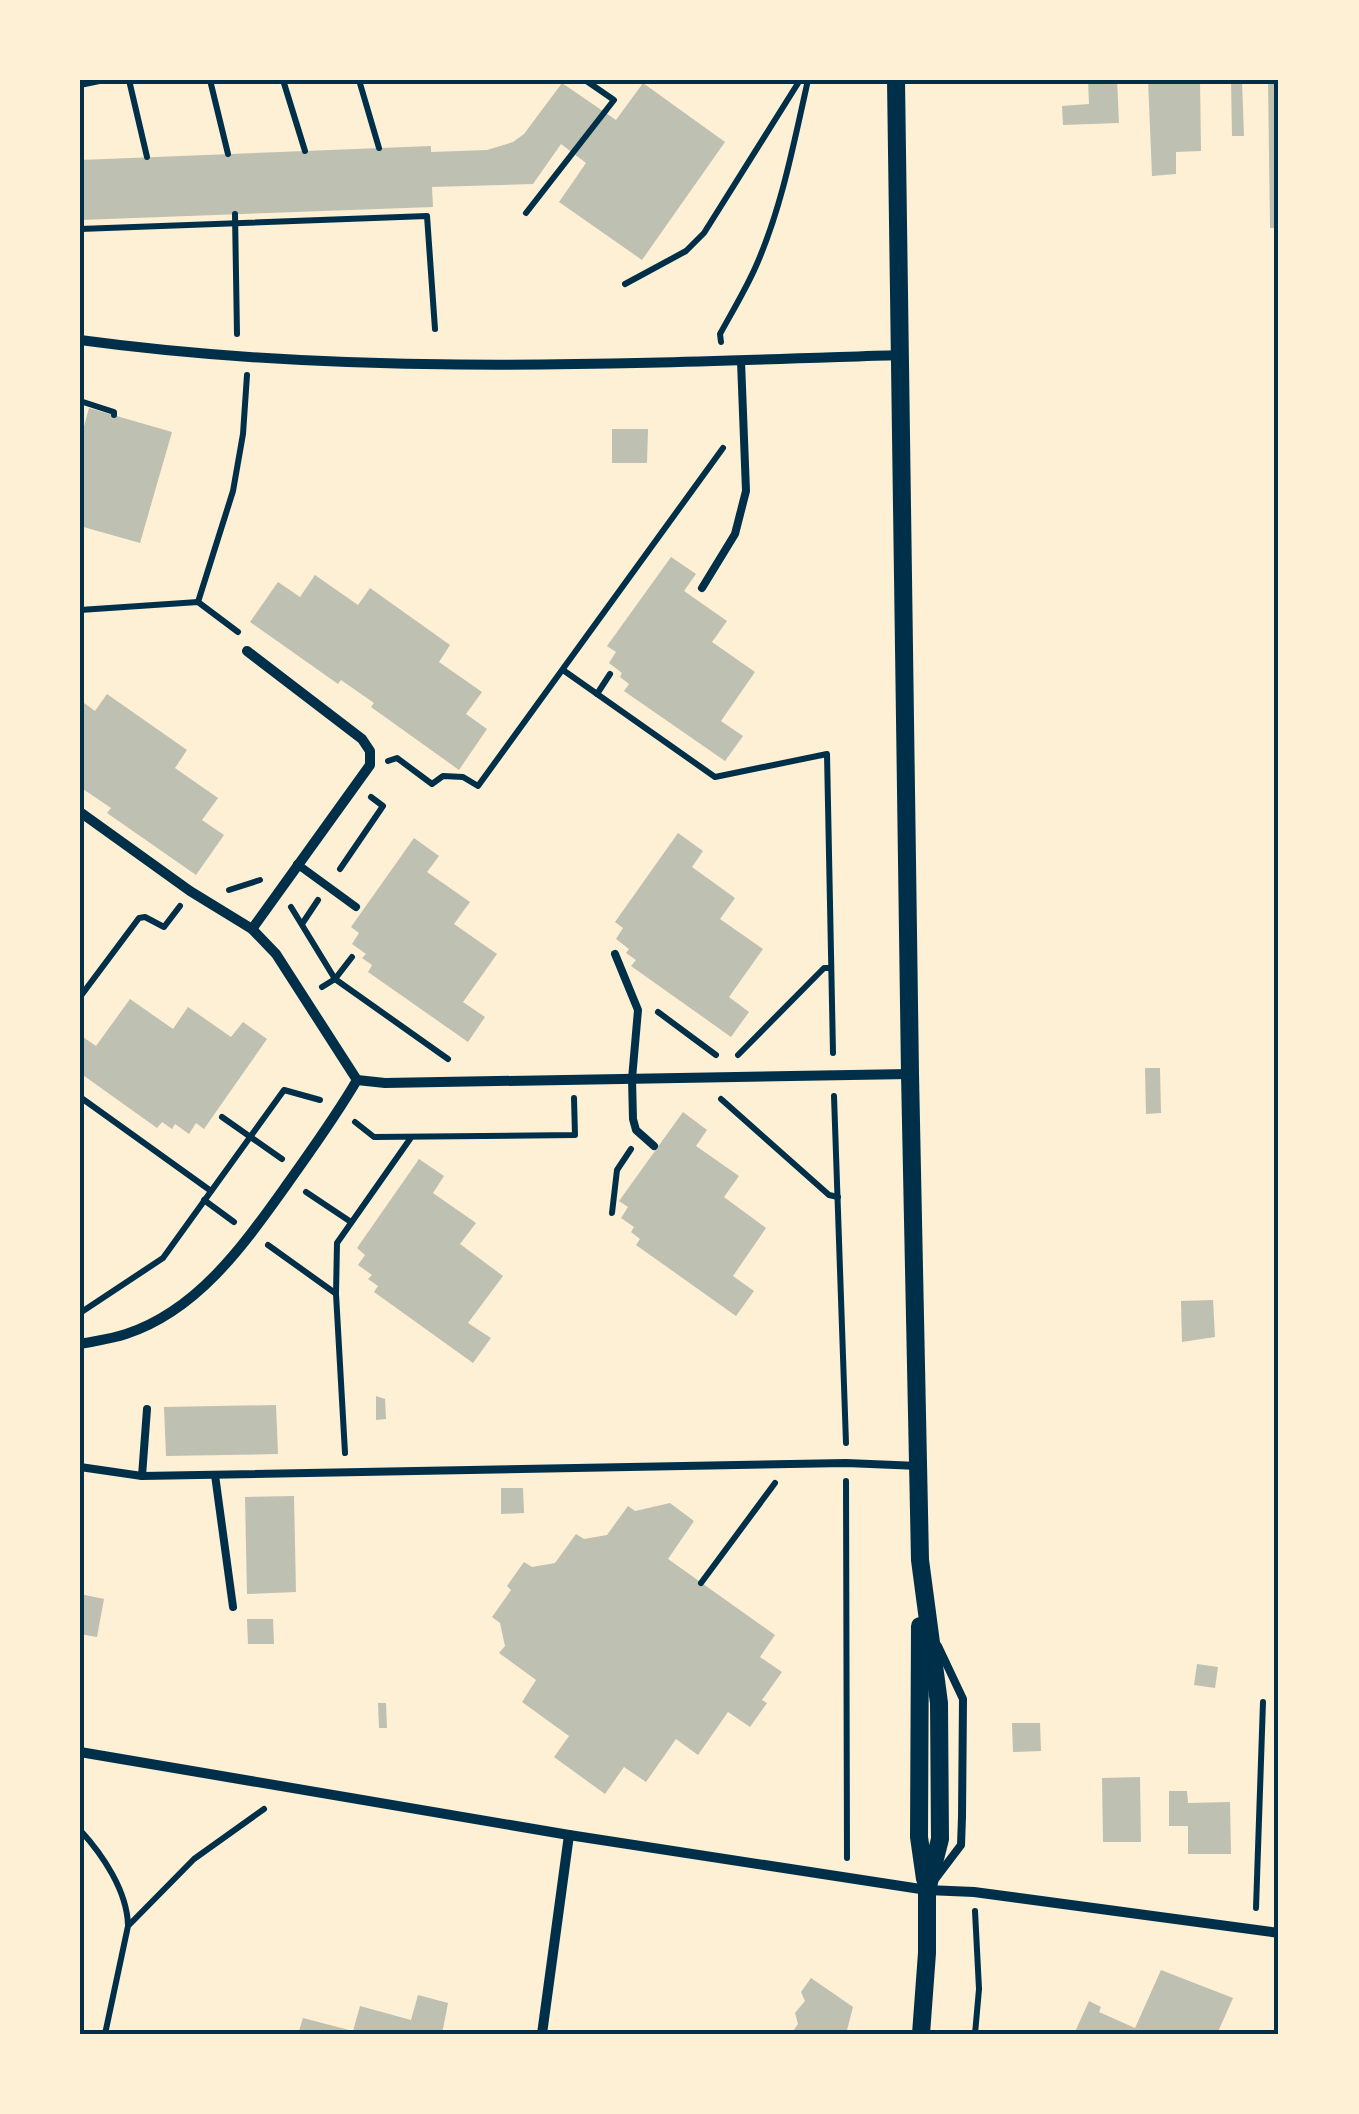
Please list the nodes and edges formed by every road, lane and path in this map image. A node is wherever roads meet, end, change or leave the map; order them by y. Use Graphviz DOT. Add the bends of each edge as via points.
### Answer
graph roads {
  1 [pos="104,80"];
  2 [pos="129,80"];
  3 [pos="210,80"];
  4 [pos="283,80"];
  5 [pos="359,80"];
  6 [pos="585,80"];
  7 [pos="804,80"];
  8 [pos="896,80"];
  9 [pos="80,84"];
  10 [pos="379,148"];
  11 [pos="305,151"];
  12 [pos="228,154"];
  13 [pos="147,157"];
  14 [pos="386,208"];
  15 [pos="310,211"];
  16 [pos="526,213"];
  17 [pos="235,214"];
  18 [pos="386,218"];
  19 [pos="80,220"];
  20 [pos="310,221"];
  21 [pos="235,224"];
  22 [pos="80,231"];
  23 [pos="625,284"];
  24 [pos="435,329"];
  25 [pos="237,334"];
  26 [pos="720,334"];
  27 [pos="80,340"];
  28 [pos="900,354"];
  29 [pos="741,361"];
  30 [pos="248,374"];
  31 [pos="80,401"];
  32 [pos="114,415"];
  33 [pos="726,443"];
  34 [pos="702,588"];
  35 [pos="198,602"];
  36 [pos="80,610"];
  37 [pos="246,651"];
  38 [pos="563,670"];
  39 [pos="610,674"];
  40 [pos="597,694"];
  41 [pos="370,765"];
  42 [pos="355,786"];
  43 [pos="80,812"];
  44 [pos="298,864"];
  45 [pos="272,872"];
  46 [pos="328,886"];
  47 [pos="190,892"];
  48 [pos="356,907"];
  49 [pos="302,924"];
  50 [pos="252,930"];
  51 [pos="615,954"];
  52 [pos="352,957"];
  53 [pos="831,968"];
  54 [pos="335,978"];
  55 [pos="80,998"];
  56 [pos="638,1010"];
  57 [pos="834,1057"];
  58 [pos="466,1058"];
  59 [pos="910,1074"];
  60 [pos="632,1079"];
  61 [pos="357,1080"];
  62 [pos="834,1088"];
  63 [pos="720,1095"];
  64 [pos="80,1096"];
  65 [pos="574,1098"];
  66 [pos="324,1101"];
  67 [pos="222,1117"];
  68 [pos="354,1121"];
  69 [pos="641,1135"];
  70 [pos="250,1136"];
  71 [pos="411,1138"];
  72 [pos="654,1146"];
  73 [pos="298,1170"];
  74 [pos="290,1181"];
  75 [pos="211,1191"];
  76 [pos="838,1197"];
  77 [pos="204,1200"];
  78 [pos="612,1214"];
  79 [pos="350,1222"];
  80 [pos="239,1225"];
  81 [pos="266,1244"];
  82 [pos="336,1294"];
  83 [pos="81,1311"];
  84 [pos="80,1344"];
  85 [pos="146,1409"];
  86 [pos="846,1447"];
  87 [pos="80,1466"];
  88 [pos="919,1466"];
  89 [pos="346,1472"];
  90 [pos="215,1475"];
  91 [pos="142,1476"];
  92 [pos="828,1481"];
  93 [pos="792,1483"];
  94 [pos="920,1560"];
  95 [pos="701,1583"];
  96 [pos="233,1608"];
  97 [pos="1263,1702"];
  98 [pos="80,1752"];
  99 [pos="264,1809"];
  100 [pos="80,1830"];
  101 [pos="568,1834"];
  102 [pos="847,1859"];
  103 [pos="927,1890"];
  104 [pos="974,1892"];
  105 [pos="128,1926"];
  106 [pos="1256,1929"];
  107 [pos="1279,1932"];
  108 [pos="105,2034"];
  109 [pos="542,2034"];
  110 [pos="922,2034"];
  111 [pos="975,2034"];
  1 -- 9 [label="path"];
  2 -- 13 [label="path"];
  3 -- 12 [label="path"];
  4 -- 11 [label="path"];
  5 -- 10 [label="path"];
  6 -- 16 [label="path" via="614,100"];
  7 -- 23 [label="path" via="704,233 676,258"];
  7 -- 26 [label="path" via="788,167 764,244"];
  8 -- 28 [label="street"];
  14 -- 18 [label="path"];
  15 -- 20 [label="path"];
  17 -- 21 [label="path"];
  18 -- 20 [label="path"];
  18 -- 24 [label="path" via="427,216"];
  19 -- 22 [label="path"];
  20 -- 21 [label="path"];
  21 -- 22 [label="path" via="157,222"];
  21 -- 25 [label="path"];
  27 -- 29 [label="street" via="248,359 408,366"];
  28 -- 29 [label="street"];
  28 -- 59 [label="street"];
  29 -- 34 [label="lane" via="746,491 735,534"];
  30 -- 35 [label="path" via="233,491"];
  31 -- 32 [label="path"];
  33 -- 38 [label="path"];
  35 -- 36 [label="path"];
  35 -- 37 [label="path" via="237,630"];
  37 -- 41 [label="street" via="362,739"];
  38 -- 40 [label="path"];
  38 -- 41 [label="path" via="478,786 443,776 432,784 397,758"];
  39 -- 40 [label="path"];
  40 -- 53 [label="path" via="715,777 827,754"];
  41 -- 42 [label="street"];
  42 -- 44 [label="street"];
  42 -- 46 [label="path" via="384,806"];
  43 -- 47 [label="street"];
  44 -- 46 [label="lane"];
  44 -- 50 [label="street"];
  45 -- 47 [label="path" via="234,890 202,876"];
  46 -- 48 [label="lane"];
  47 -- 50 [label="street"];
  47 -- 55 [label="path" via="164,928 139,918"];
  49 -- 54 [label="path"];
  50 -- 61 [label="street" via="276,954"];
  51 -- 56 [label="lane"];
  52 -- 54 [label="path"];
  53 -- 56 [label="path" via="738,1055 717,1055 651,1007"];
  53 -- 57 [label="path"];
  54 -- 58 [label="path" via="448,1059"];
  56 -- 60 [label="lane"];
  59 -- 60 [label="street"];
  59 -- 88 [label="street"];
  60 -- 61 [label="street"];
  60 -- 69 [label="lane" via="633,1119"];
  61 -- 73 [label="street"];
  62 -- 76 [label="path"];
  63 -- 76 [label="path"];
  64 -- 75 [label="path"];
  65 -- 71 [label="path" via="575,1135"];
  66 -- 70 [label="path" via="284,1090"];
  67 -- 70 [label="path"];
  68 -- 71 [label="path" via="374,1137"];
  69 -- 72 [label="lane"];
  69 -- 78 [label="path" via="617,1170"];
  70 -- 73 [label="path"];
  70 -- 75 [label="path"];
  71 -- 79 [label="path"];
  73 -- 74 [label="street"];
  74 -- 79 [label="path"];
  74 -- 84 [label="street" via="196,1294 127,1334"];
  75 -- 77 [label="path"];
  76 -- 86 [label="path"];
  77 -- 80 [label="path"];
  77 -- 83 [label="path" via="162,1258"];
  79 -- 82 [label="path" via="337,1243"];
  81 -- 82 [label="path"];
  82 -- 89 [label="path"];
  85 -- 91 [label="lane"];
  87 -- 91 [label="lane"];
  88 -- 89 [label="lane"];
  88 -- 94 [label="street"];
  89 -- 90 [label="lane"];
  90 -- 91 [label="lane"];
  90 -- 96 [label="lane"];
  92 -- 102 [label="path" via="846,1480"];
  93 -- 95 [label="path" via="774,1484"];
  94 -- 103 [label="street" via="918,1837"];
  94 -- 103 [label="street" via="938,1703 940,1839"];
  97 -- 106 [label="path"];
  98 -- 101 [label="street"];
  99 -- 105 [label="path" via="194,1859"];
  100 -- 105 [label="path" via="127,1902"];
  101 -- 103 [label="street"];
  101 -- 109 [label="street"];
  103 -- 104 [label="street"];
  103 -- 110 [label="street"];
  104 -- 106 [label="street"];
  104 -- 111 [label="path"];
  105 -- 108 [label="path"];
  106 -- 107 [label="street"];
}
